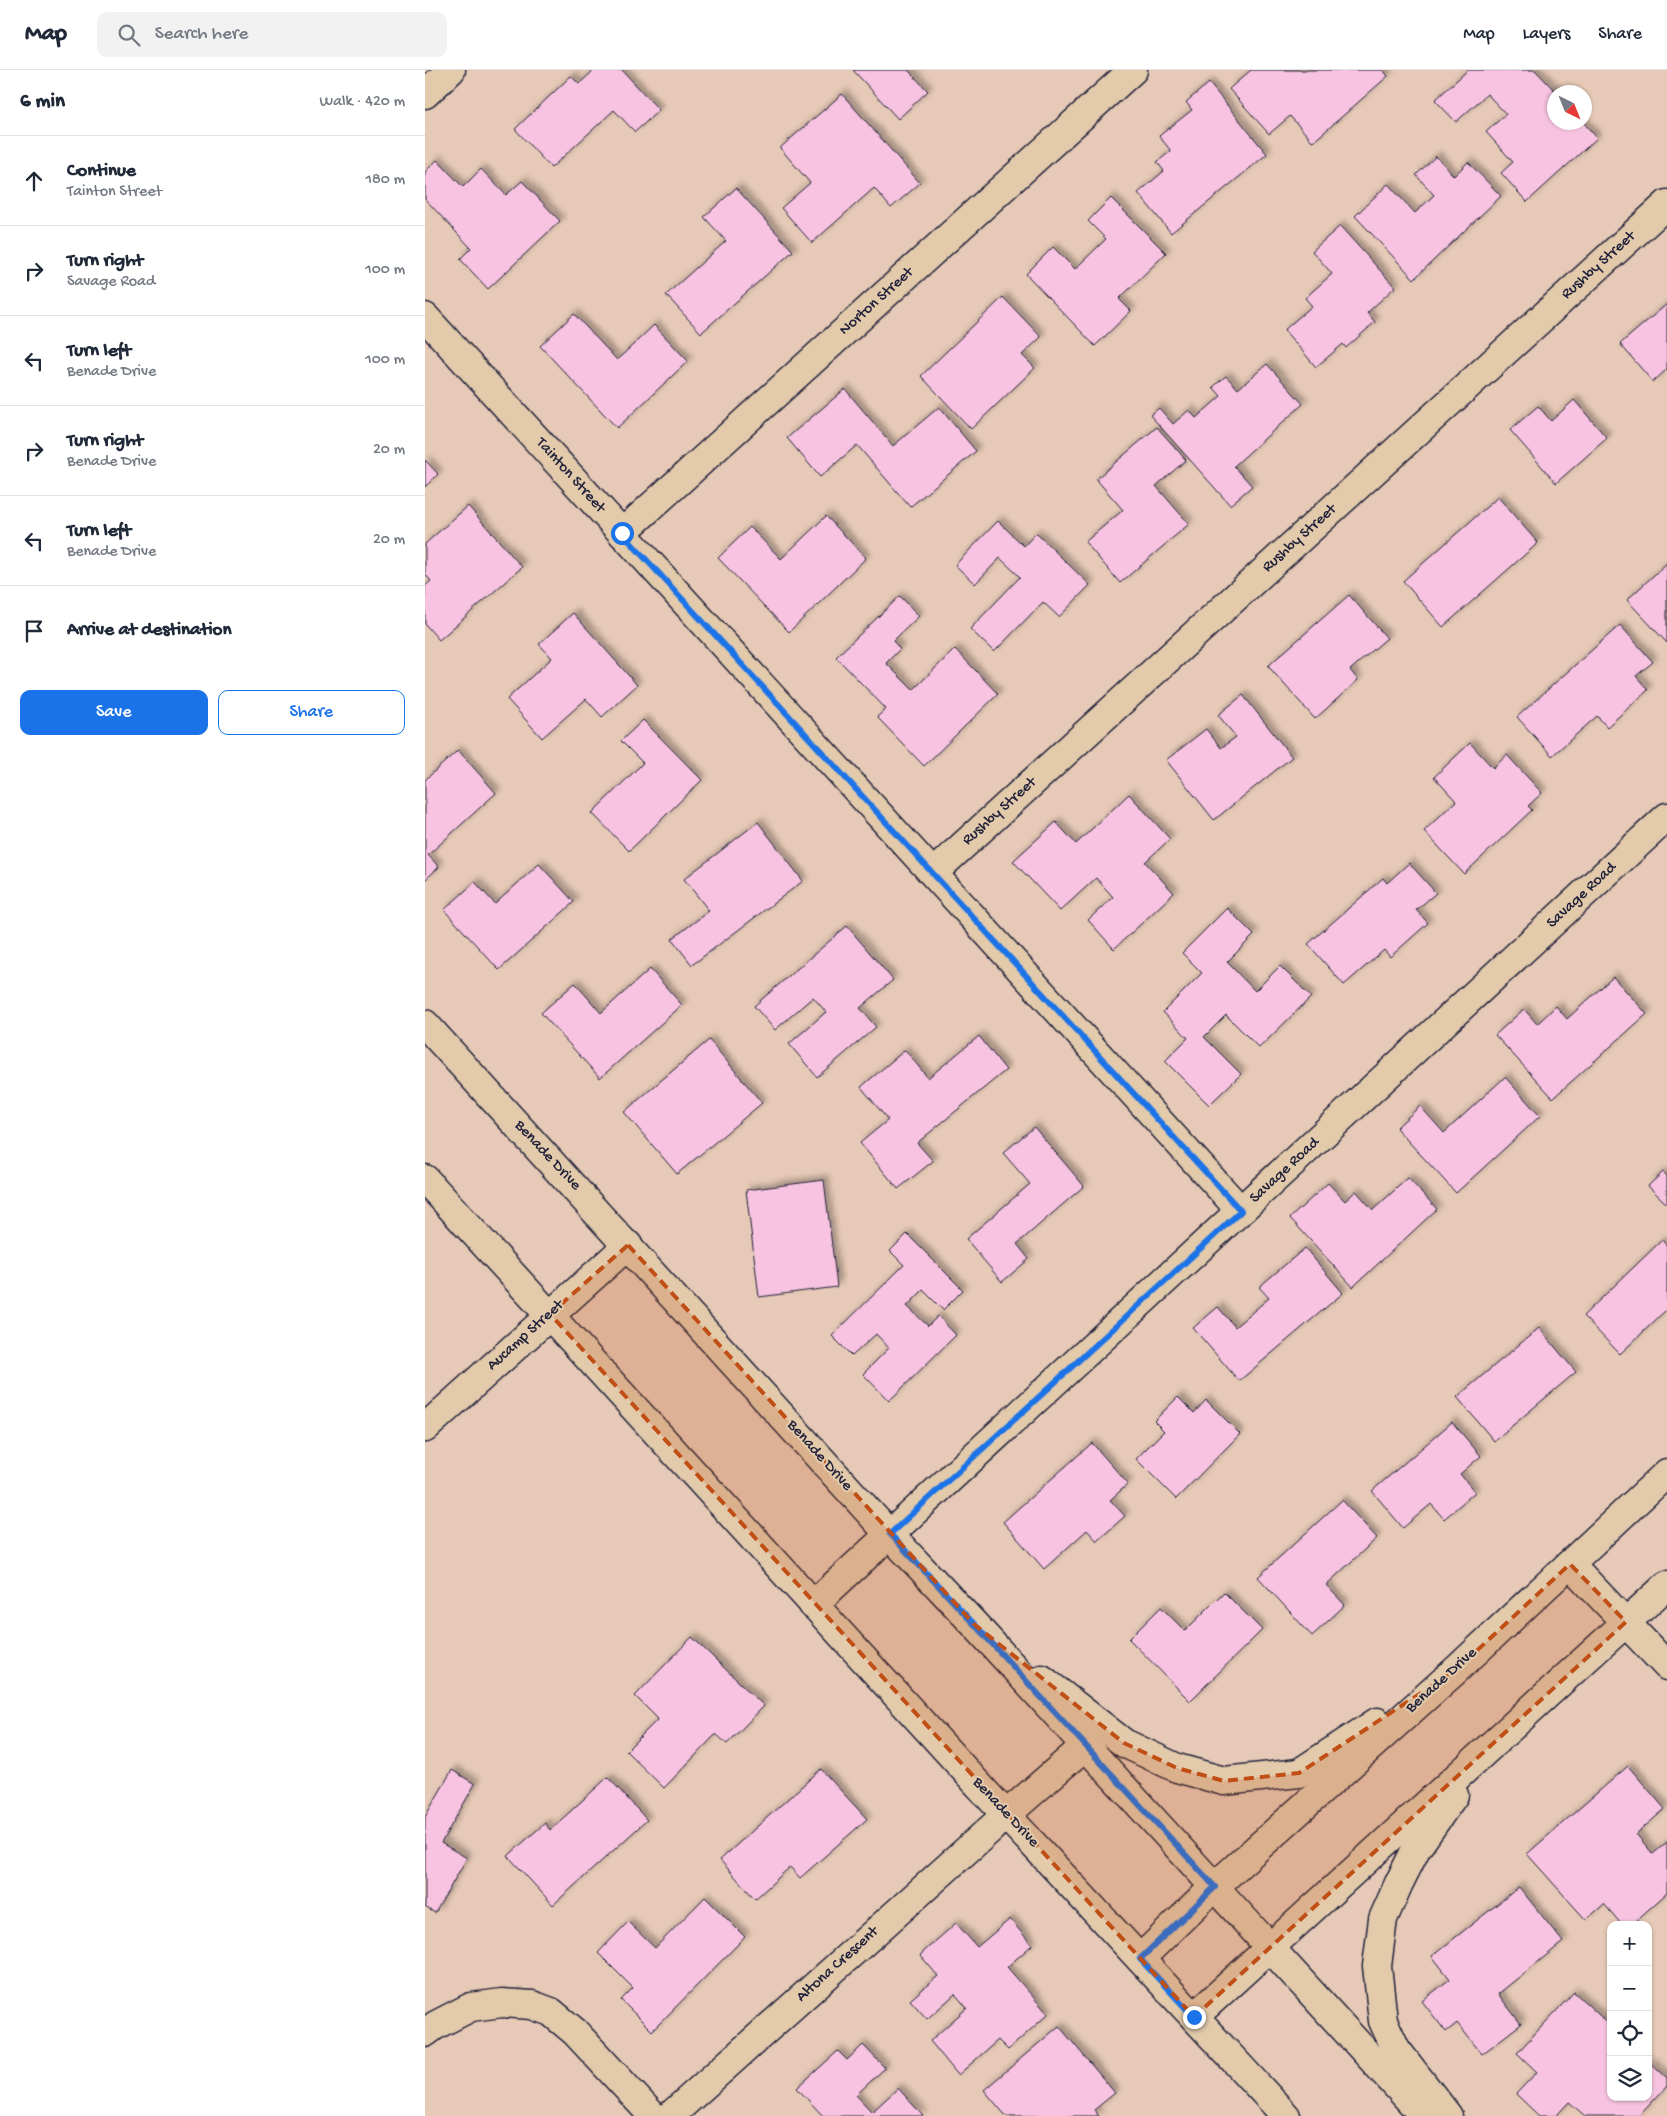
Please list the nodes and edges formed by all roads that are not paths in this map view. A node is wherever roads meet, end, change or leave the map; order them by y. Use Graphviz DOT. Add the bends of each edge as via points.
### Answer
graph roads {
  1 [pos="451,70"];
  2 [pos="1133,70"];
  3 [pos="425,94"];
  4 [pos="1667,204"];
  5 [pos="425,318"];
  6 [pos="622,533"];
  7 [pos="1667,817"];
  8 [pos="933,874"];
  9 [pos="425,1024"];
  10 [pos="425,1179"];
  11 [pos="1241,1211"];
  12 [pos="628,1245"];
  13 [pos="550,1314"];
  14 [pos="425,1428"];
  15 [pos="1667,1473"];
  16 [pos="890,1534"];
  17 [pos="1570,1564"];
  18 [pos="1667,1584"];
  19 [pos="813,1605"];
  20 [pos="1626,1622"];
  21 [pos="975,1625"];
  22 [pos="1667,1666"];
  23 [pos="1456,1670"];
  24 [pos="1085,1746"];
  25 [pos="1489,1748"];
  26 [pos="1005,1815"];
  27 [pos="1215,1887"];
  28 [pos="1270,1948"];
  29 [pos="1140,1959"];
  30 [pos="1327,2010"];
  31 [pos="1194,2017"];
  32 [pos="425,2033"];
  33 [pos="653,2116"];
  34 [pos="670,2116"];
  35 [pos="1287,2116"];
  36 [pos="1400,2116"];
  37 [pos="1424,2116"];
  38 [pos="1448,2116"];
  1 -- 3 [label="street"];
  2 -- 6 [label="street, Norton Street"];
  4 -- 8 [label="street, Rushby Street"];
  5 -- 6 [label="street, Tainton Street"];
  6 -- 8 [label="street, Tainton Street"];
  7 -- 11 [label="street, Savage Road"];
  8 -- 11 [label="street, Tainton Street"];
  9 -- 12 [label="street, Benade Drive"];
  10 -- 13 [label="street, Benade Drive"];
  11 -- 16 [label="street, Savage Road"];
  12 -- 13 [label="street, Aucamp Street"];
  12 -- 16 [label="street, Benade Drive"];
  13 -- 14 [label="street, Aucamp Street"];
  13 -- 19 [label="street, Benade Drive"];
  15 -- 17 [label="street, Benade Drive"];
  16 -- 19 [label="street, Savage Road"];
  16 -- 21 [label="street, Benade Drive"];
  17 -- 20 [label="street"];
  17 -- 23 [label="street, Benade Drive"];
  18 -- 20 [label="street"];
  19 -- 26 [label="street, Benade Drive"];
  20 -- 22 [label="street"];
  20 -- 25 [label="street"];
  21 -- 23 [label="street" via="1124,1743 1177,1768 1224,1781 1299,1773"];
  21 -- 24 [label="street, Benade Drive"];
  23 -- 27 [label="street, Benade Drive"];
  24 -- 26 [label="street, Altona Crescent"];
  24 -- 27 [label="street, Benade Drive"];
  25 -- 28 [label="street"];
  25 -- 38 [label="street" via="1416,1848 1383,1919 1377,1966 1383,2021 1396,2049"];
  26 -- 29 [label="street, Benade Drive"];
  26 -- 34 [label="street, Altona Crescent"];
  27 -- 28 [label="street, Benade Drive"];
  27 -- 29 [label="street, Benade Drive"];
  28 -- 30 [label="street, Benade Drive"];
  28 -- 31 [label="street"];
  29 -- 31 [label="street, Benade Drive"];
  30 -- 36 [label="street"];
  30 -- 37 [label="street, Benade Drive"];
  31 -- 35 [label="street, Benade Drive"];
  32 -- 33 [label="street" via="471,2007 502,2003 532,2005 551,2012 575,2032"];
}
